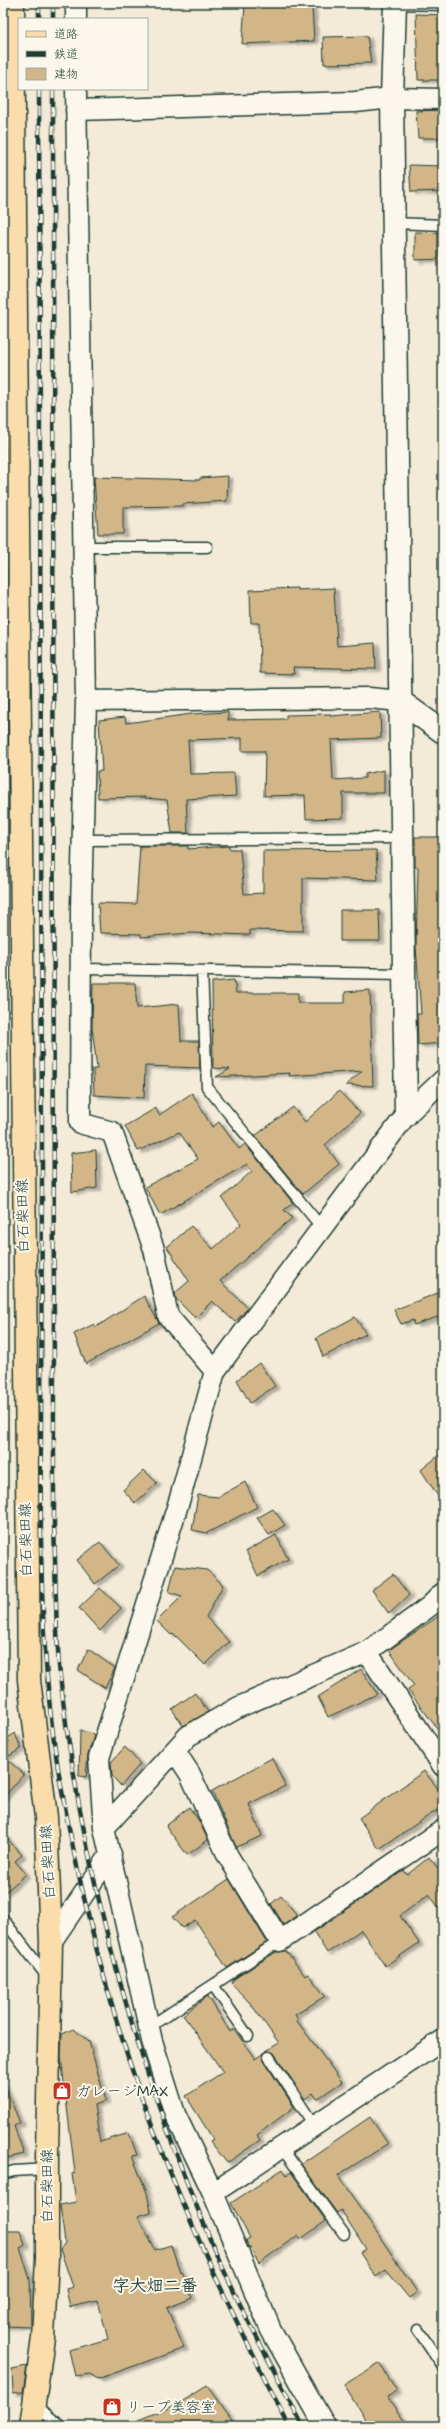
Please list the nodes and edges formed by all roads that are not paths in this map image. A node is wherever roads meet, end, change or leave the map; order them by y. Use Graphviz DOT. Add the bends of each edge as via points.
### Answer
graph roads {
  1 [pos="13,3"];
  2 [pos="76,3"];
  3 [pos="395,3"];
  4 [pos="443,5"];
  5 [pos="76,18"];
  6 [pos="76,90"];
  7 [pos="392,98"];
  8 [pos="443,99"];
  9 [pos="76,110"];
  10 [pos="394,223"];
  11 [pos="443,225"];
  12 [pos="9,265"];
  13 [pos="10,437"];
  14 [pos="83,547"];
  15 [pos="206,547"];
  16 [pos="86,701"];
  17 [pos="400,701"];
  18 [pos="443,732"];
  19 [pos="402,838"];
  20 [pos="83,840"];
  21 [pos="82,969"];
  22 [pos="202,971"];
  23 [pos="404,974"];
  24 [pos="443,1080"];
  25 [pos="406,1115"];
  26 [pos="322,1228"];
  27 [pos="215,1371"];
  28 [pos="443,1592"];
  29 [pos="367,1652"];
  30 [pos="175,1751"];
  31 [pos="443,1766"];
  32 [pos="104,1828"];
  33 [pos="443,1830"];
  34 [pos="111,1854"];
  35 [pos="3,1919"];
  36 [pos="280,1941"];
  37 [pos="51,1942"];
  38 [pos="50,1981"];
  39 [pos="213,1985"];
  40 [pos="149,2027"];
  41 [pos="248,2036"];
  42 [pos="443,2040"];
  43 [pos="269,2057"];
  44 [pos="314,2126"];
  45 [pos="281,2148"];
  46 [pos="47,2169"];
  47 [pos="3,2174"];
  48 [pos="213,2193"];
  49 [pos="344,2234"];
  50 [pos="418,2330"];
  51 [pos="443,2367"];
  52 [pos="32,2416"];
  53 [pos="62,2426"];
  54 [pos="326,2426"];
  1 -- 12 [label="main road, 白石柴田線"];
  2 -- 5 [label="street"];
  3 -- 4 [label="lane"];
  3 -- 7 [label="street"];
  6 -- 9 [label="street"];
  7 -- 8 [label="street"];
  7 -- 9 [label="street" via="355,102"];
  7 -- 10 [label="street"];
  9 -- 14 [label="street"];
  10 -- 11 [label="lane"];
  10 -- 17 [label="street"];
  12 -- 13 [label="main road, 白石柴田線"];
  13 -- 37 [label="main road, 白石柴田線" via="28,1672 46,1817"];
  14 -- 15 [label="lane"];
  14 -- 16 [label="street"];
  16 -- 17 [label="street" via="369,698"];
  16 -- 20 [label="street"];
  17 -- 18 [label="street"];
  17 -- 19 [label="street"];
  19 -- 20 [label="lane"];
  19 -- 23 [label="street"];
  20 -- 21 [label="street"];
  21 -- 22 [label="lane"];
  21 -- 27 [label="street" via="80,1123 112,1132 154,1249 168,1316"];
  22 -- 23 [label="lane"];
  22 -- 26 [label="lane" via="207,1087"];
  23 -- 25 [label="street"];
  24 -- 25 [label="street"];
  25 -- 26 [label="street"];
  26 -- 27 [label="street"];
  27 -- 32 [label="street" via="180,1498 99,1758"];
  28 -- 29 [label="street" via="430,1606"];
  29 -- 30 [label="street" via="239,1707 188,1736"];
  29 -- 31 [label="street"];
  30 -- 32 [label="street"];
  30 -- 36 [label="street" via="190,1774 228,1856"];
  32 -- 34 [label="street"];
  33 -- 36 [label="street"];
  34 -- 37 [label="street"];
  34 -- 40 [label="street"];
  35 -- 38 [label="lane"];
  36 -- 39 [label="lane"];
  37 -- 38 [label="main road, 白石柴田線"];
  38 -- 46 [label="main road, 白石柴田線"];
  39 -- 40 [label="lane"];
  39 -- 41 [label="lane"];
  40 -- 48 [label="street" via="175,2114"];
  42 -- 44 [label="street"];
  43 -- 44 [label="lane"];
  44 -- 45 [label="street"];
  45 -- 48 [label="street"];
  45 -- 49 [label="lane"];
  46 -- 47 [label="lane"];
  46 -- 52 [label="main road, 白石柴田線" via="48,2258 43,2338"];
  48 -- 54 [label="street" via="271,2330"];
  50 -- 51 [label="lane"];
  52 -- 53 [label="lane"];
}
